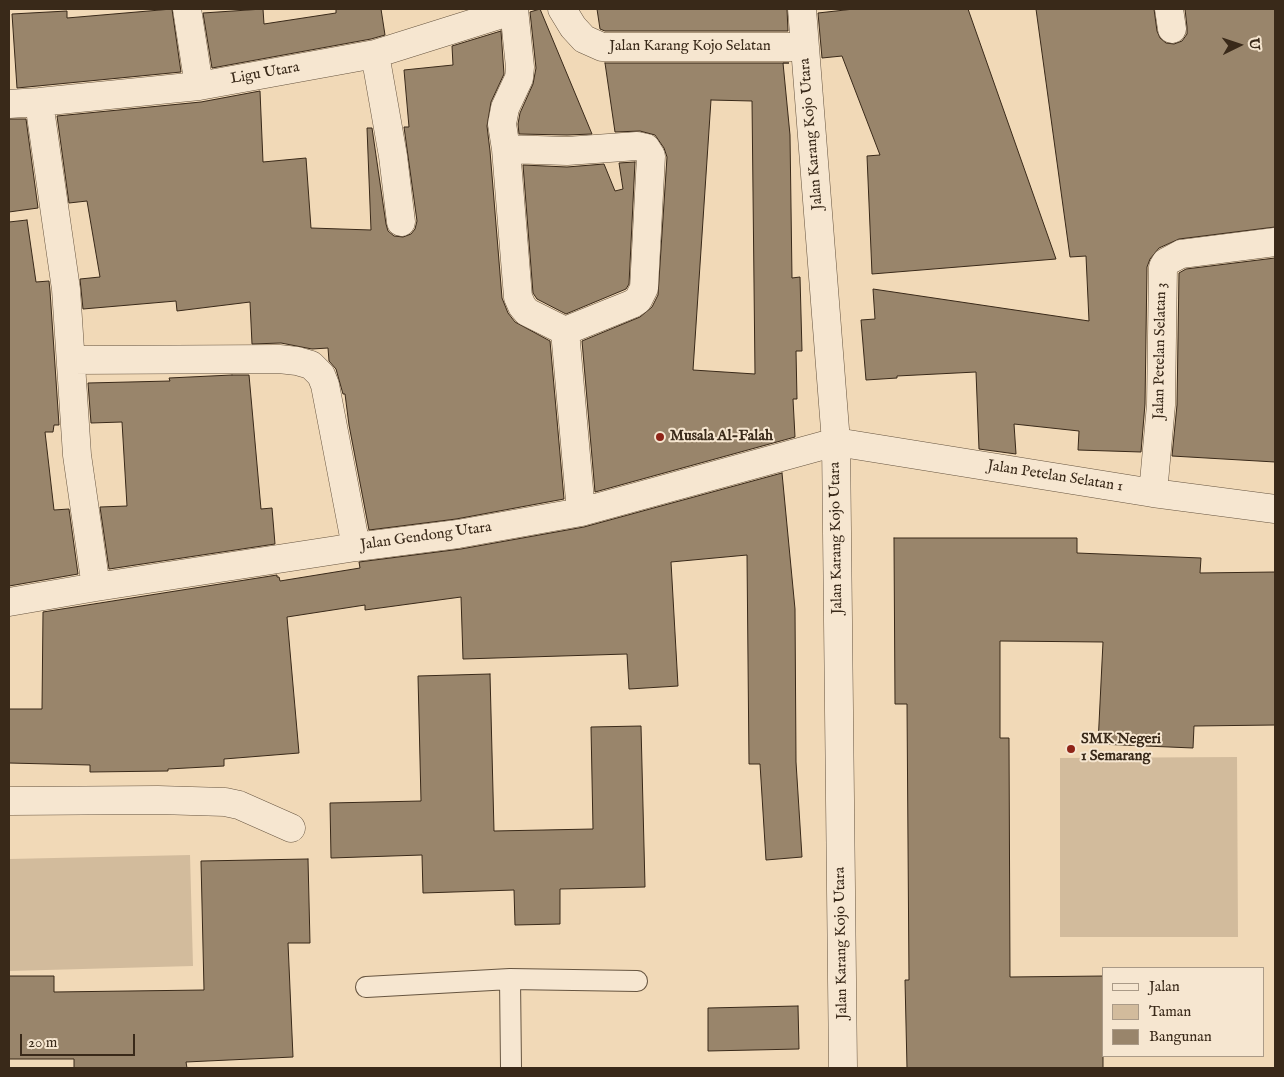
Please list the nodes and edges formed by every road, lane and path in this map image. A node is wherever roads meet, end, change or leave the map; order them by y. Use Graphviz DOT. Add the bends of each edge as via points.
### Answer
graph roads {
  1 [pos="187,9"];
  2 [pos="514,9"];
  3 [pos="562,9"];
  4 [pos="802,9"];
  5 [pos="805,47"];
  6 [pos="375,54"];
  7 [pos="199,86"];
  8 [pos="39,102"];
  9 [pos="9,104"];
  10 [pos="506,149"];
  11 [pos="400,222"];
  12 [pos="1275,242"];
  13 [pos="566,331"];
  14 [pos="71,360"];
  15 [pos="836,442"];
  16 [pos="1153,493"];
  17 [pos="1275,509"];
  18 [pos="581,512"];
  19 [pos="356,547"];
  20 [pos="96,587"];
  21 [pos="9,602"];
  22 [pos="9,801"];
  23 [pos="291,828"];
  24 [pos="510,979"];
  25 [pos="637,981"];
  26 [pos="366,987"];
  27 [pos="511,1068"];
  28 [pos="843,1068"];
  1 -- 7 [label="street"];
  2 -- 6 [label="street, Ligu Utara"];
  2 -- 10 [label="street" via="520,67 519,78 503,116"];
  3 -- 5 [label="street, Jalan Karang Kojo Selatan" via="584,39 602,47"];
  4 -- 5 [label="street, Jalan Karang Kojo Utara"];
  5 -- 15 [label="street, Jalan Karang Kojo Utara"];
  6 -- 7 [label="street, Ligu Utara"];
  6 -- 11 [label="street" via="393,156"];
  7 -- 8 [label="street, Ligu Utara"];
  8 -- 9 [label="street, Ligu Utara"];
  8 -- 14 [label="street" via="66,289"];
  10 -- 13 [label="street" via="518,297 526,312"];
  10 -- 13 [label="street" via="567,151 636,146 646,148 651,156 644,288 632,304"];
  12 -- 16 [label="street, Jalan Petelan Selatan 3" via="1181,254 1163,267 1161,405"];
  13 -- 18 [label="street"];
  14 -- 19 [label="street" via="279,359 310,365 325,384"];
  14 -- 20 [label="street" via="77,455"];
  15 -- 16 [label="street, Jalan Petelan Selatan 1"];
  15 -- 18 [label="street, Jalan Gendong Utara"];
  15 -- 28 [label="street, Jalan Karang Kojo Utara"];
  16 -- 17 [label="street, Jalan Petelan Selatan 1"];
  18 -- 19 [label="street, Jalan Gendong Utara" via="458,534"];
  19 -- 20 [label="street, Jalan Gendong Utara"];
  20 -- 21 [label="street, Jalan Gendong Utara"];
  22 -- 23 [label="street" via="225,802"];
  24 -- 25 [label="lane"];
  24 -- 26 [label="lane"];
  24 -- 27 [label="lane"];
}
